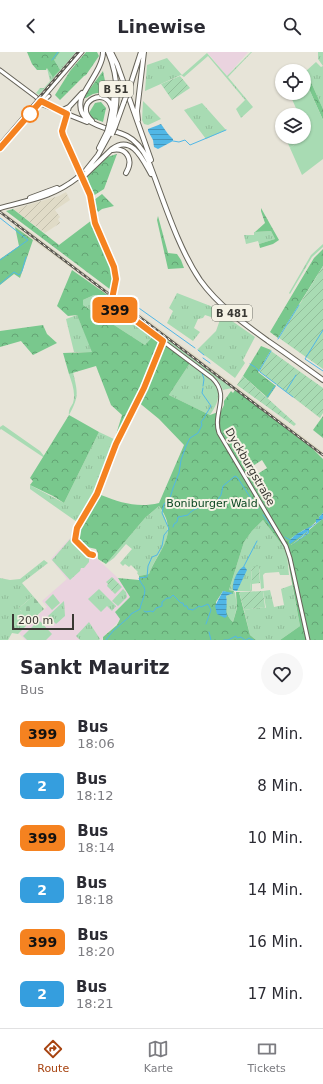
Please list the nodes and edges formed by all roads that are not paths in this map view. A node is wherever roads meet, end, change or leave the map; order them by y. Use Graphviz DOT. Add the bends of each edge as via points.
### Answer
graph roads {
  1 [pos="82,52"];
  2 [pos="107,52"];
  3 [pos="141,52"];
  4 [pos="144,52"];
  5 [pos="0,70"];
  6 [pos="85,90"];
  7 [pos="48,94"];
  8 [pos="36,97"];
  9 [pos="42,102"];
  10 [pos="51,107"];
  11 [pos="69,107"];
  12 [pos="61,111"];
  13 [pos="112,111"];
  14 [pos="67,114"];
  15 [pos="95,124"];
  16 [pos="138,124"];
  17 [pos="112,126"];
  18 [pos="109,133"];
  19 [pos="0,148"];
  20 [pos="110,151"];
  21 [pos="151,168"];
  22 [pos="91,169"];
  23 [pos="83,173"];
  24 [pos="126,173"];
  25 [pos="77,178"];
  26 [pos="155,178"];
  27 [pos="20,202"];
  28 [pos="0,208"];
  29 [pos="323,380"];
  30 [pos="308,640"];
  1 -- 7 [label="street"];
  2 -- 6 [label="highway"];
  2 -- 13 [label="highway, B 51" via="114,86"];
  2 -- 16 [label="highway" via="116,64"];
  2 -- 17 [label="highway, B 51" via="116,86"];
  3 -- 17 [label="highway, bridge" via="124,102"];
  4 -- 16 [label="highway" via="137,111"];
  5 -- 8 [label="street"];
  6 -- 11 [label="highway"];
  6 -- 15 [label="highway" via="80,111 83,117"];
  7 -- 8 [label="street"];
  7 -- 9 [label="street"];
  7 -- 10 [label="street"];
  8 -- 9 [label="street"];
  9 -- 10 [label="street"];
  9 -- 19 [label="street"];
  10 -- 12 [label="street"];
  11 -- 12 [label="highway"];
  11 -- 14 [label="highway"];
  12 -- 14 [label="street"];
  13 -- 15 [label="highway" via="106,99 97,97 89,101 86,112"];
  13 -- 17 [label="highway, B 51"];
  14 -- 15 [label="highway, B 481"];
  14 -- 30 [label="street, Dyckburgstraße" via="63,135 90,195 95,223 114,267 116,279 113,307 174,349 219,386 222,399 217,416 218,433 286,546"];
  15 -- 21 [label="highway, B 481" via="132,140 143,150"];
  16 -- 21 [label="highway" via="152,163"];
  17 -- 18 [label="highway, B 51, bridge"];
  18 -- 22 [label="highway" via="103,151"];
  18 -- 23 [label="highway, B 51"];
  20 -- 22 [label="highway"];
  20 -- 24 [label="highway" via="119,150 127,154 130,162"];
  20 -- 26 [label="highway" via="120,145 134,148"];
  21 -- 26 [label="highway, B 481"];
  22 -- 23 [label="highway"];
  23 -- 25 [label="highway, bridge"];
  25 -- 27 [label="highway"];
  25 -- 27 [label="highway" via="54,195"];
  26 -- 29 [label="highway, B 481" via="180,244 201,281 215,298 242,322"];
  27 -- 28 [label="highway"];
}
